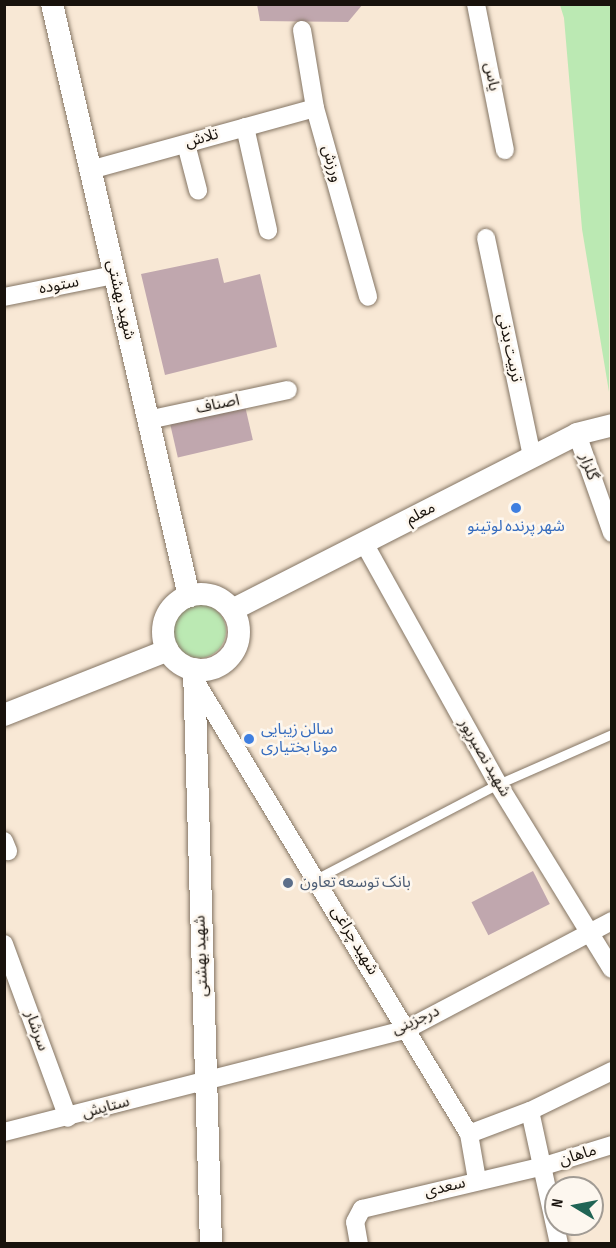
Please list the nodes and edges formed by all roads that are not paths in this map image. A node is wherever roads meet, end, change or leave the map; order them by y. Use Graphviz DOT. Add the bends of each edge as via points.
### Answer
graph roads {
  1 [pos="52,4"];
  2 [pos="476,4"];
  3 [pos="302,30"];
  4 [pos="315,108"];
  5 [pos="245,127"];
  6 [pos="186,144"];
  7 [pos="505,150"];
  8 [pos="90,170"];
  9 [pos="198,190"];
  10 [pos="268,230"];
  11 [pos="486,238"];
  12 [pos="114,275"];
  13 [pos="4,297"];
  14 [pos="368,297"];
  15 [pos="288,390"];
  16 [pos="148,420"];
  17 [pos="612,425"];
  18 [pos="577,434"];
  19 [pos="532,457"];
  20 [pos="612,533"];
  21 [pos="364,543"];
  22 [pos="189,596"];
  23 [pos="232,610"];
  24 [pos="168,650"];
  25 [pos="194,674"];
  26 [pos="4,716"];
  27 [pos="612,734"];
  28 [pos="498,784"];
  29 [pos="316,879"];
  30 [pos="612,921"];
  31 [pos="591,932"];
  32 [pos="4,944"];
  33 [pos="612,969"];
  34 [pos="407,1029"];
  35 [pos="612,1071"];
  36 [pos="206,1082"];
  37 [pos="530,1111"];
  38 [pos="68,1118"];
  39 [pos="4,1132"];
  40 [pos="469,1134"];
  41 [pos="612,1145"];
  42 [pos="544,1166"];
  43 [pos="477,1180"];
  44 [pos="211,1244"];
  45 [pos="359,1244"];
  46 [pos="559,1244"];
  1 -- 8 [label="street, شهید بهشتی"];
  2 -- 7 [label="street, یاس"];
  3 -- 4 [label="street, ورزش"];
  4 -- 5 [label="street, تلاش"];
  4 -- 14 [label="street, ورزش"];
  5 -- 6 [label="street, تلاش"];
  5 -- 10 [label="street"];
  6 -- 8 [label="street, تلاش"];
  6 -- 9 [label="street"];
  8 -- 12 [label="street, شهید بهشتی"];
  11 -- 19 [label="street, تربیت بدنی"];
  12 -- 13 [label="street, ستوده"];
  12 -- 16 [label="street, شهید بهشتی"];
  15 -- 16 [label="street, اصناف"];
  16 -- 22 [label="street, شهید بهشتی"];
  17 -- 18 [label="street, معلم"];
  18 -- 19 [label="street, معلم"];
  18 -- 20 [label="street, گلزار"];
  19 -- 21 [label="street, معلم"];
  21 -- 23 [label="street, معلم"];
  21 -- 28 [label="street, شهید نصیرپور"];
  22 -- 23 [label="street" via="213,596"];
  22 -- 24 [label="street" via="179,601 165,618 164,640"];
  23 -- 25 [label="street" via="238,622 236,647 218,666"];
  24 -- 25 [label="street"];
  24 -- 26 [label="street"];
  25 -- 29 [label="street, شهید چراغی"];
  25 -- 36 [label="street, شهید بهشتی"];
  27 -- 28 [label="lane"];
  28 -- 29 [label="lane"];
  28 -- 31 [label="street, شهید نصیرپور"];
  29 -- 34 [label="street, شهید چراغی"];
  30 -- 31 [label="street, درجزینی"];
  31 -- 33 [label="street, شهید نصیرپور"];
  31 -- 34 [label="street, درجزینی"];
  32 -- 38 [label="street, سرشار"];
  34 -- 36 [label="street, درجزینی"];
  34 -- 40 [label="street, شهید چراغی"];
  35 -- 37 [label="street"];
  36 -- 38 [label="street, ستایش"];
  36 -- 44 [label="street, شهید بهشتی"];
  37 -- 40 [label="street"];
  37 -- 42 [label="street"];
  38 -- 39 [label="street, ستایش"];
  40 -- 43 [label="street, شهید چراغی"];
  41 -- 42 [label="street, ماهان"];
  42 -- 43 [label="street, سعدی"];
  42 -- 46 [label="street"];
  43 -- 45 [label="street, سعدی" via="362,1209 356,1222"];
}
